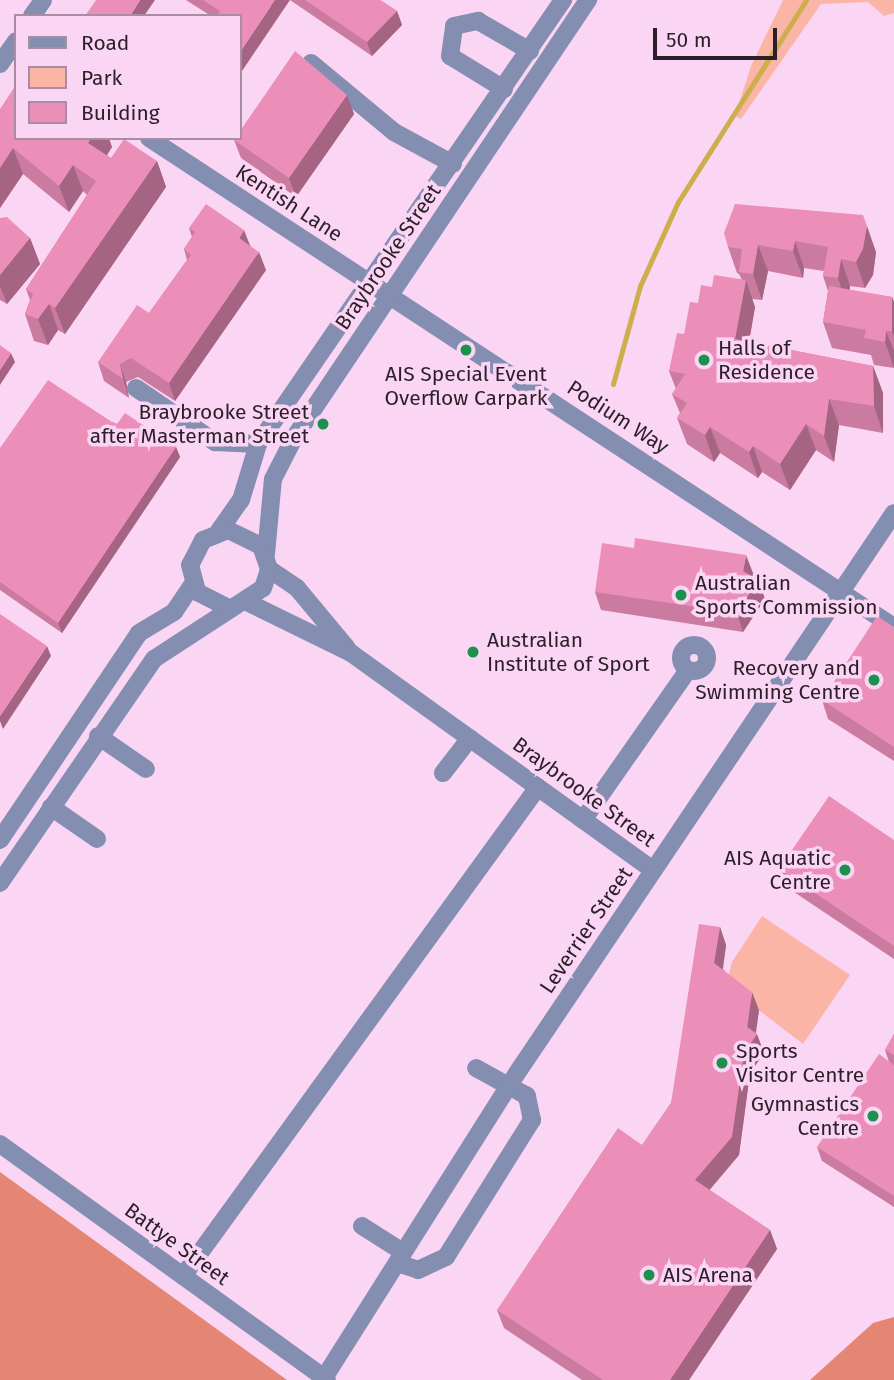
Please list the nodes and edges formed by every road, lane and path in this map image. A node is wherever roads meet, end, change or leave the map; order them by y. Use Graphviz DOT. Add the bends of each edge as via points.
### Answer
graph roads {
  1 [pos="563,0"];
  2 [pos="588,0"];
  3 [pos="14,47"];
  4 [pos="530,51"];
  5 [pos="0,64"];
  6 [pos="311,64"];
  7 [pos="504,89"];
  8 [pos="152,140"];
  9 [pos="453,164"];
  10 [pos="369,283"];
  11 [pos="389,296"];
  12 [pos="136,388"];
  13 [pos="258,444"];
  14 [pos="894,513"];
  15 [pos="219,531"];
  16 [pos="267,561"];
  17 [pos="193,584"];
  18 [pos="841,592"];
  19 [pos="249,603"];
  20 [pos="229,608"];
  21 [pos="894,627"];
  22 [pos="351,653"];
  23 [pos="688,670"];
  24 [pos="109,677"];
  25 [pos="128,691"];
  26 [pos="98,736"];
  27 [pos="470,738"];
  28 [pos="146,769"];
  29 [pos="443,773"];
  30 [pos="538,787"];
  31 [pos="51,807"];
  32 [pos="583,820"];
  33 [pos="97,839"];
  34 [pos="0,840"];
  35 [pos="653,870"];
  36 [pos="0,883"];
  37 [pos="476,1068"];
  38 [pos="509,1084"];
  39 [pos="0,1144"];
  40 [pos="362,1226"];
  41 [pos="400,1257"];
  42 [pos="184,1276"];
  43 [pos="326,1379"];
  1 -- 4 [label="street, Braybrooke Street"];
  2 -- 11 [label="street, Braybrooke Street"];
  3 -- 5 [label="street"];
  4 -- 7 [label="street, Braybrooke Street"];
  4 -- 7 [label="street" via="478,20 454,26 450,56"];
  6 -- 9 [label="street" via="394,132"];
  7 -- 9 [label="street, Braybrooke Street"];
  8 -- 10 [label="street, Kentish Lane"];
  9 -- 10 [label="street, Braybrooke Street"];
  10 -- 11 [label="street, Podium Way"];
  10 -- 13 [label="street, Braybrooke Street"];
  11 -- 16 [label="street, Braybrooke Street" via="273,479"];
  11 -- 18 [label="street, Podium Way"];
  12 -- 13 [label="street" via="215,442"];
  13 -- 15 [label="street, Braybrooke Street" via="241,500"];
  14 -- 18 [label="street, Leverrier Street"];
  15 -- 16 [label="street" via="247,534"];
  15 -- 17 [label="street" via="197,547"];
  16 -- 19 [label="street" via="263,589"];
  16 -- 22 [label="street, Braybrooke Street" via="297,588"];
  17 -- 20 [label="street" via="211,604"];
  17 -- 24 [label="street" via="174,612 139,633"];
  18 -- 21 [label="street, Podium Way"];
  18 -- 35 [label="street, Leverrier Street"];
  19 -- 20 [label="street"];
  19 -- 22 [label="street, Braybrooke Street"];
  20 -- 25 [label="street" via="154,659"];
  22 -- 27 [label="street, Braybrooke Street"];
  23 -- 32 [label="street"];
  24 -- 25 [label="street"];
  24 -- 34 [label="street"];
  25 -- 26 [label="street"];
  26 -- 28 [label="street"];
  26 -- 31 [label="street"];
  27 -- 29 [label="street"];
  27 -- 30 [label="street, Braybrooke Street"];
  30 -- 32 [label="street, Braybrooke Street"];
  30 -- 42 [label="street"];
  31 -- 33 [label="street"];
  31 -- 36 [label="street"];
  32 -- 35 [label="street, Braybrooke Street"];
  35 -- 38 [label="street, Leverrier Street"];
  37 -- 38 [label="street"];
  38 -- 41 [label="street, Leverrier Street"];
  38 -- 41 [label="street" via="527,1096 532,1110 514,1152 446,1257 418,1270"];
  39 -- 42 [label="street, Battye Street"];
  40 -- 41 [label="street"];
  41 -- 43 [label="street, Leverrier Street"];
  42 -- 43 [label="street, Battye Street"];
}
